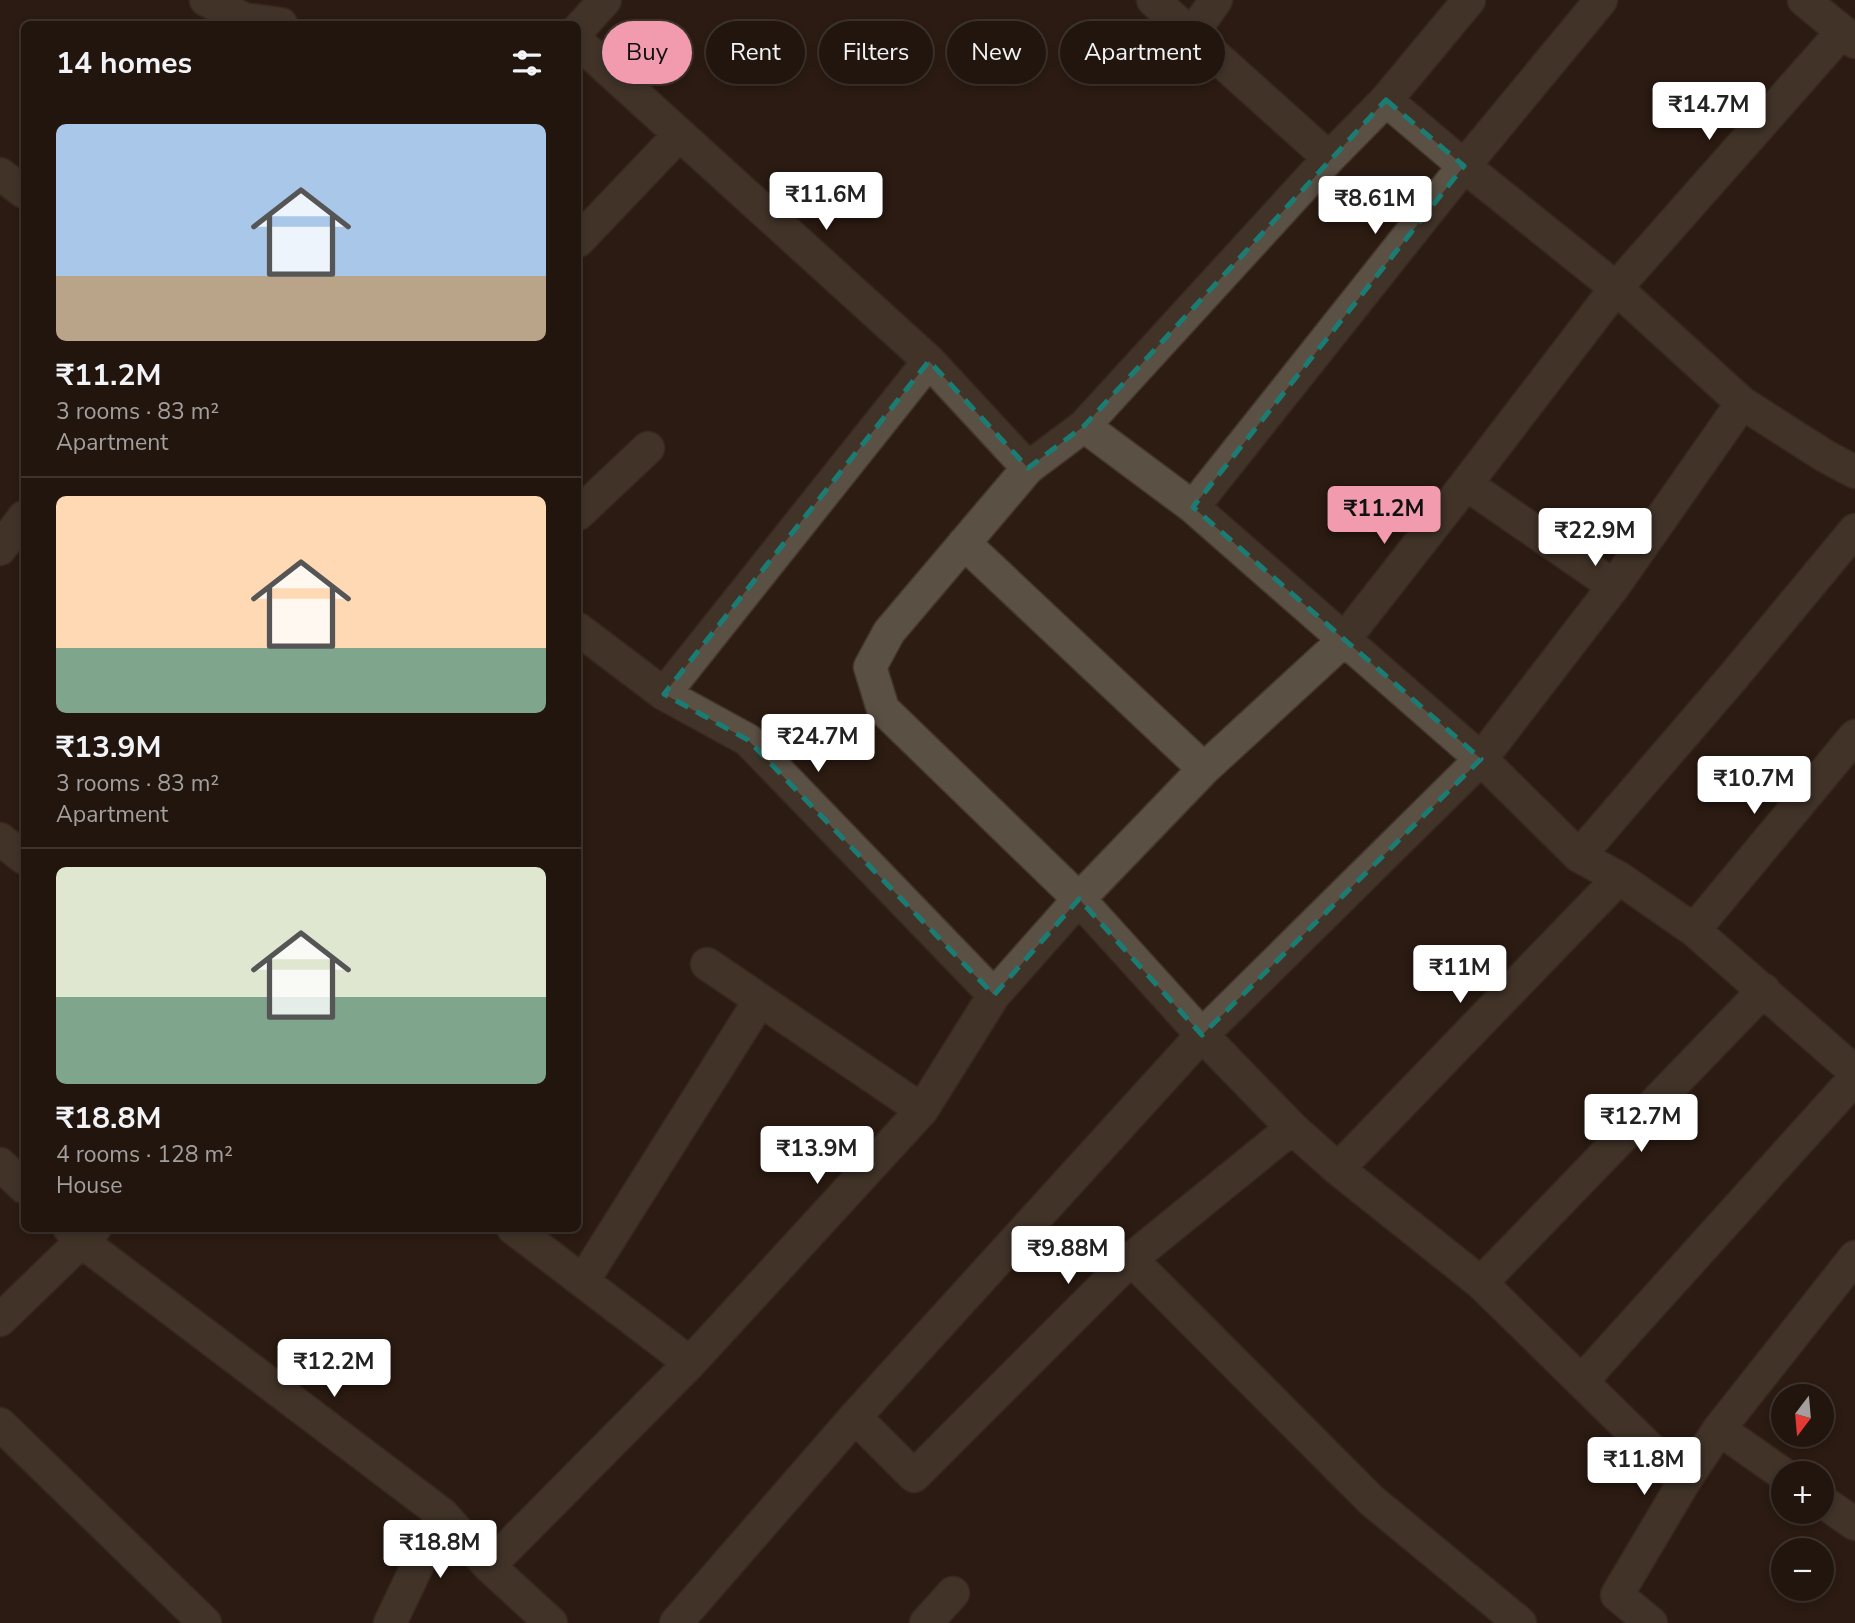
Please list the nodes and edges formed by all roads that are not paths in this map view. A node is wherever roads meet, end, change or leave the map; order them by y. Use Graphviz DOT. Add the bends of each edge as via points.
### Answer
graph roads {
  1 [pos="206,0"];
  2 [pos="605,0"];
  3 [pos="1153,0"];
  4 [pos="1216,0"];
  5 [pos="1469,0"];
  6 [pos="1601,0"];
  7 [pos="1804,0"];
  8 [pos="259,21"];
  9 [pos="1177,21"];
  10 [pos="1201,21"];
  11 [pos="581,27"];
  12 [pos="1849,37"];
  13 [pos="581,45"];
  14 [pos="1225,64"];
  15 [pos="1386,100"];
  16 [pos="679,135"];
  17 [pos="1329,158"];
  18 [pos="1464,166"];
  19 [pos="0,174"];
  20 [pos="21,190"];
  21 [pos="581,238"];
  22 [pos="1616,288"];
  23 [pos="929,361"];
  24 [pos="1742,403"];
  25 [pos="1084,426"];
  26 [pos="648,448"];
  27 [pos="1028,468"];
  28 [pos="1855,472"];
  29 [pos="1466,484"];
  30 [pos="1193,507"];
  31 [pos="581,511"];
  32 [pos="21,521"];
  33 [pos="1855,530"];
  34 [pos="964,543"];
  35 [pos="0,549"];
  36 [pos="1614,586"];
  37 [pos="581,631"];
  38 [pos="1343,640"];
  39 [pos="664,694"];
  40 [pos="1855,736"];
  41 [pos="1481,759"];
  42 [pos="1204,769"];
  43 [pos="0,839"];
  44 [pos="21,856"];
  45 [pos="1579,856"];
  46 [pos="1619,878"];
  47 [pos="1079,899"];
  48 [pos="1694,930"];
  49 [pos="707,964"];
  50 [pos="1764,990"];
  51 [pos="994,995"];
  52 [pos="760,1000"];
  53 [pos="1202,1035"];
  54 [pos="1855,1072"];
  55 [pos="1855,1077"];
  56 [pos="922,1110"];
  57 [pos="1292,1128"];
  58 [pos="0,1164"];
  59 [pos="1338,1169"];
  60 [pos="21,1184"];
  61 [pos="518,1232"];
  62 [pos="82,1233"];
  63 [pos="1855,1257"];
  64 [pos="1131,1259"];
  65 [pos="583,1281"];
  66 [pos="1481,1283"];
  67 [pos="0,1320"];
  68 [pos="690,1363"];
  69 [pos="1581,1381"];
  70 [pos="855,1416"];
  71 [pos="0,1424"];
  72 [pos="1719,1429"];
  73 [pos="1771,1466"];
  74 [pos="1684,1482"];
  75 [pos="1834,1509"];
  76 [pos="442,1514"];
  77 [pos="1855,1524"];
  78 [pos="489,1566"];
  79 [pos="953,1593"];
  80 [pos="205,1623"];
  81 [pos="390,1623"];
  82 [pos="551,1623"];
  83 [pos="676,1623"];
  84 [pos="926,1623"];
  85 [pos="1520,1623"];
  86 [pos="1651,1623"];
  1 -- 8 [label="street" via="244,19"];
  2 -- 11 [label="street"];
  3 -- 9 [label="street"];
  4 -- 10 [label="street"];
  5 -- 15 [label="street"];
  6 -- 18 [label="street"];
  7 -- 12 [label="street"];
  12 -- 22 [label="street"];
  13 -- 16 [label="street"];
  14 -- 17 [label="street"];
  15 -- 17 [label="street"];
  15 -- 18 [label="street"];
  16 -- 21 [label="street"];
  16 -- 23 [label="street"];
  17 -- 25 [label="street"];
  18 -- 22 [label="street"];
  18 -- 30 [label="street"];
  19 -- 20 [label="street"];
  22 -- 24 [label="street"];
  22 -- 29 [label="street"];
  23 -- 27 [label="street"];
  23 -- 39 [label="street"];
  24 -- 28 [label="street"];
  24 -- 36 [label="street"];
  25 -- 27 [label="street"];
  25 -- 30 [label="street"];
  26 -- 31 [label="street"];
  27 -- 34 [label="street"];
  29 -- 36 [label="street"];
  29 -- 38 [label="street"];
  30 -- 38 [label="street"];
  32 -- 35 [label="street"];
  33 -- 45 [label="street"];
  34 -- 42 [label="street"];
  34 -- 47 [label="street" via="888,632 870,667 883,709"];
  36 -- 41 [label="street"];
  37 -- 39 [label="street"];
  38 -- 41 [label="street"];
  38 -- 42 [label="street"];
  39 -- 51 [label="street" via="748,740"];
  40 -- 48 [label="street"];
  41 -- 45 [label="street"];
  41 -- 53 [label="street"];
  42 -- 47 [label="street"];
  43 -- 44 [label="street"];
  45 -- 46 [label="street"];
  46 -- 48 [label="street"];
  46 -- 59 [label="street"];
  47 -- 51 [label="street"];
  47 -- 53 [label="street"];
  48 -- 50 [label="street"];
  49 -- 52 [label="street"];
  50 -- 54 [label="street"];
  50 -- 66 [label="street"];
  51 -- 56 [label="street"];
  52 -- 56 [label="street"];
  52 -- 65 [label="street"];
  53 -- 57 [label="street"];
  53 -- 70 [label="street"];
  55 -- 69 [label="street"];
  56 -- 68 [label="street"];
  57 -- 59 [label="street"];
  57 -- 64 [label="street"];
  58 -- 60 [label="street"];
  59 -- 66 [label="street"];
  61 -- 65 [label="street"];
  62 -- 67 [label="street"];
  62 -- 76 [label="street"];
  63 -- 72 [label="street"];
  64 -- 70 [label="street" via="914,1476"];
  64 -- 85 [label="street" via="1371,1500"];
  65 -- 68 [label="street"];
  66 -- 69 [label="street"];
  68 -- 78 [label="street"];
  69 -- 74 [label="street"];
  70 -- 83 [label="street"];
  71 -- 80 [label="street"];
  72 -- 73 [label="street"];
  72 -- 74 [label="street"];
  74 -- 86 [label="street" via="1617,1595"];
  75 -- 77 [label="street"];
  76 -- 78 [label="street"];
  76 -- 81 [label="street"];
  78 -- 82 [label="street"];
  79 -- 84 [label="street"];
}
